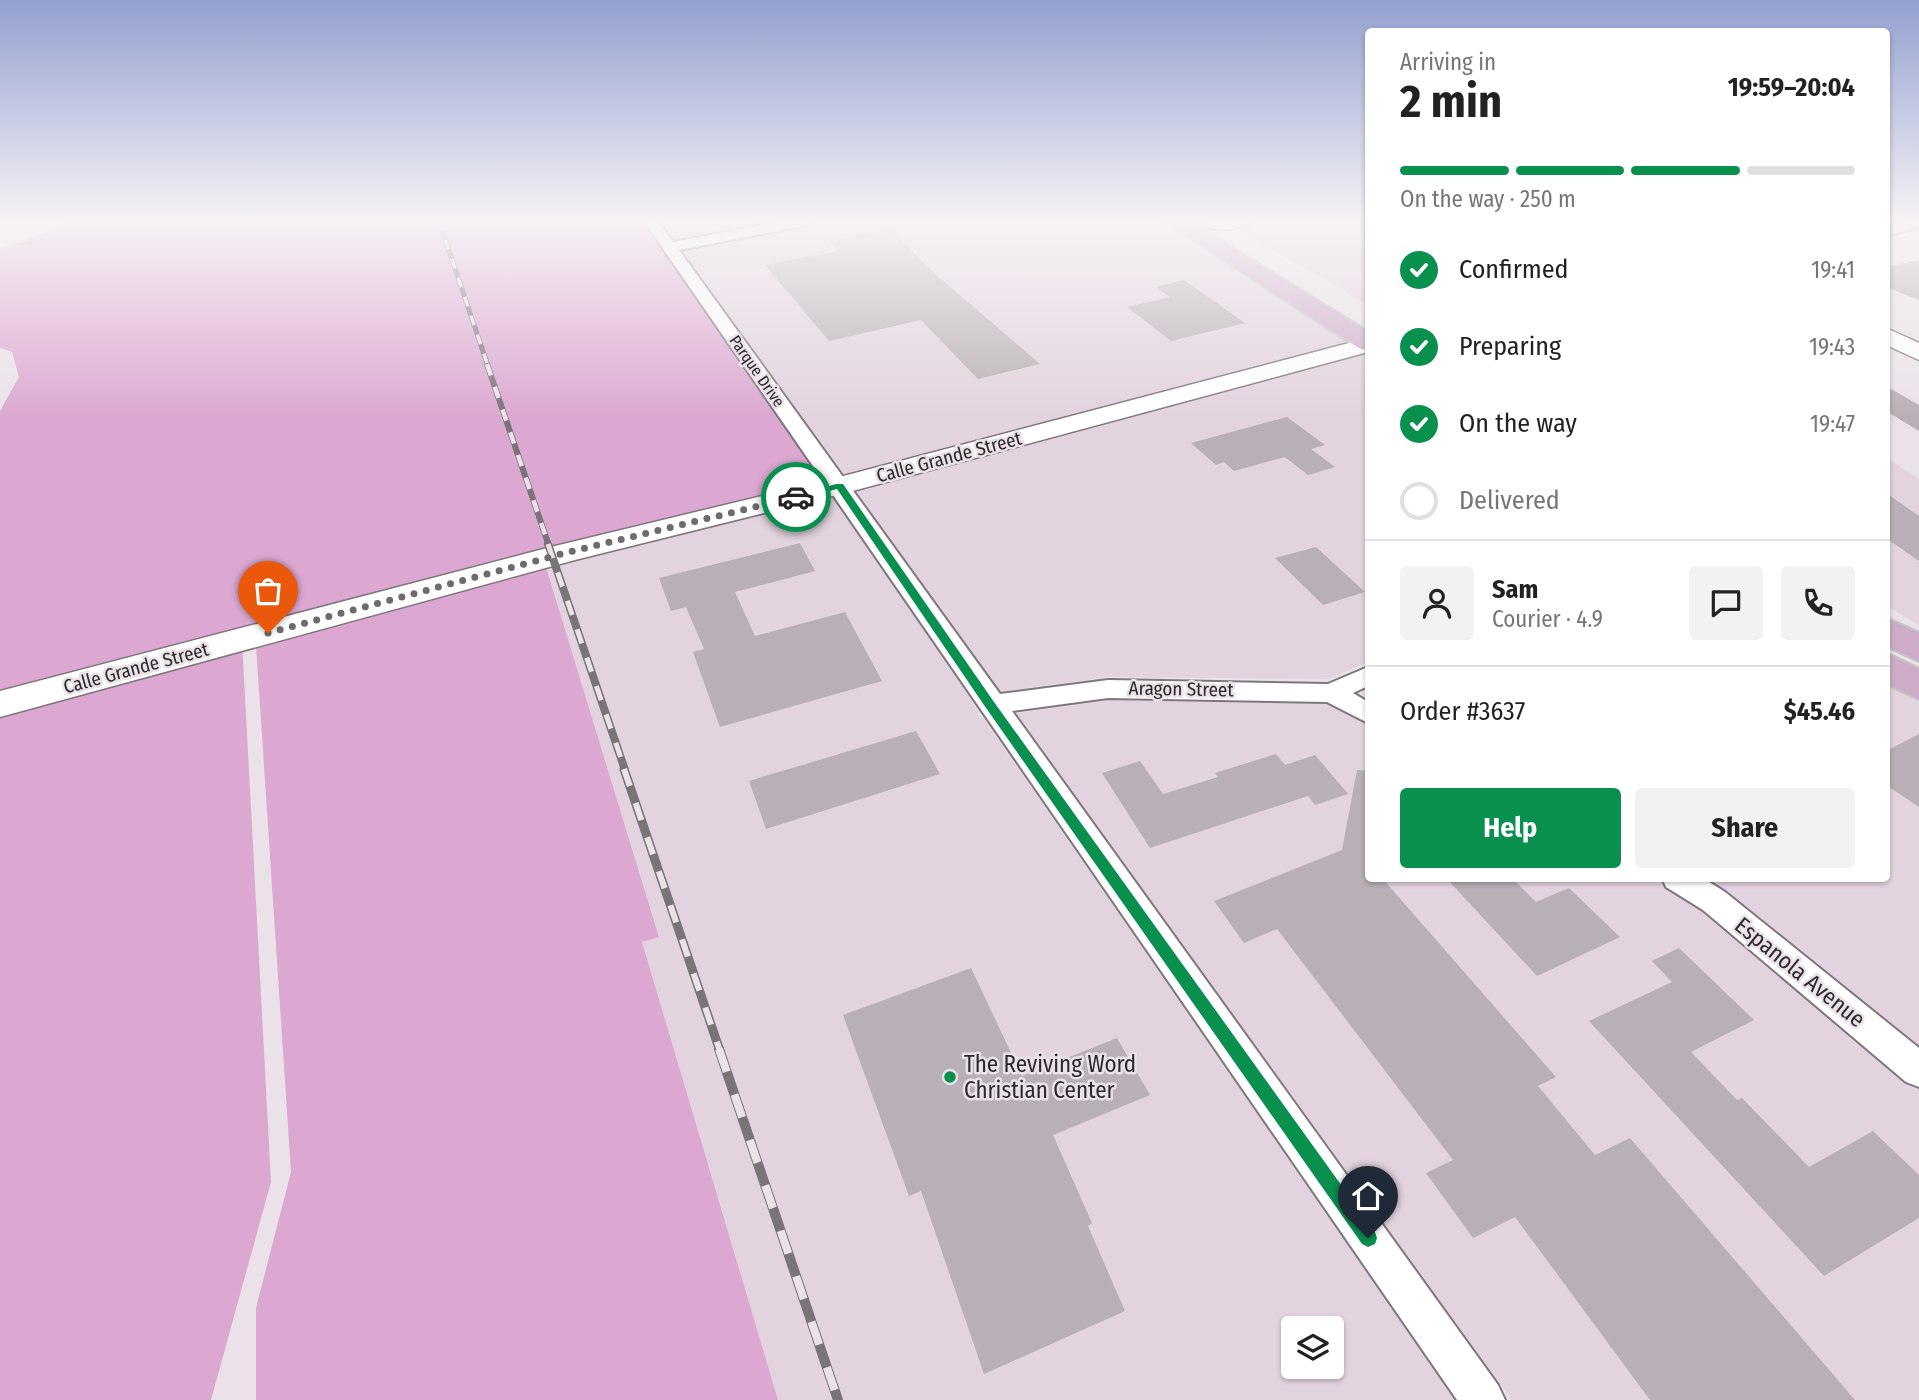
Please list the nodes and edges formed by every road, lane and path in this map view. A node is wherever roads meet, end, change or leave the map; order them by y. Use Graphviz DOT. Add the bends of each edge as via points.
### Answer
graph roads {
  1 [pos="697,286"];
  2 [pos="1277,286"];
  3 [pos="1312,286"];
  4 [pos="1365,318"];
  5 [pos="1890,337"];
  6 [pos="1365,342"];
  7 [pos="1365,345"];
  8 [pos="1919,353"];
  9 [pos="839,486"];
  10 [pos="1890,632"];
  11 [pos="1919,649"];
  12 [pos="1890,668"];
  13 [pos="1365,677"];
  14 [pos="1919,686"];
  15 [pos="1331,693"];
  16 [pos="0,705"];
  17 [pos="990,705"];
  18 [pos="1365,711"];
  19 [pos="1683,882"];
  20 [pos="1919,1070"];
  21 [pos="1483,1400"];
  1 -- 9 [label="street, Parque Drive"];
  2 -- 6 [label="main road"];
  3 -- 4 [label="main road"];
  5 -- 8 [label="street"];
  7 -- 9 [label="street, Calle Grande Street"];
  9 -- 16 [label="street, Calle Grande Street" via="565,553"];
  9 -- 17 [label="street, Parque Drive"];
  10 -- 11 [label="main road"];
  12 -- 14 [label="main road"];
  13 -- 15 [label="street, Aragon Street"];
  15 -- 17 [label="street, Aragon Street" via="1108,689"];
  15 -- 18 [label="street"];
  17 -- 21 [label="street, Parque Drive"];
  19 -- 20 [label="street, Espanola Avenue" via="1714,901"];
}
